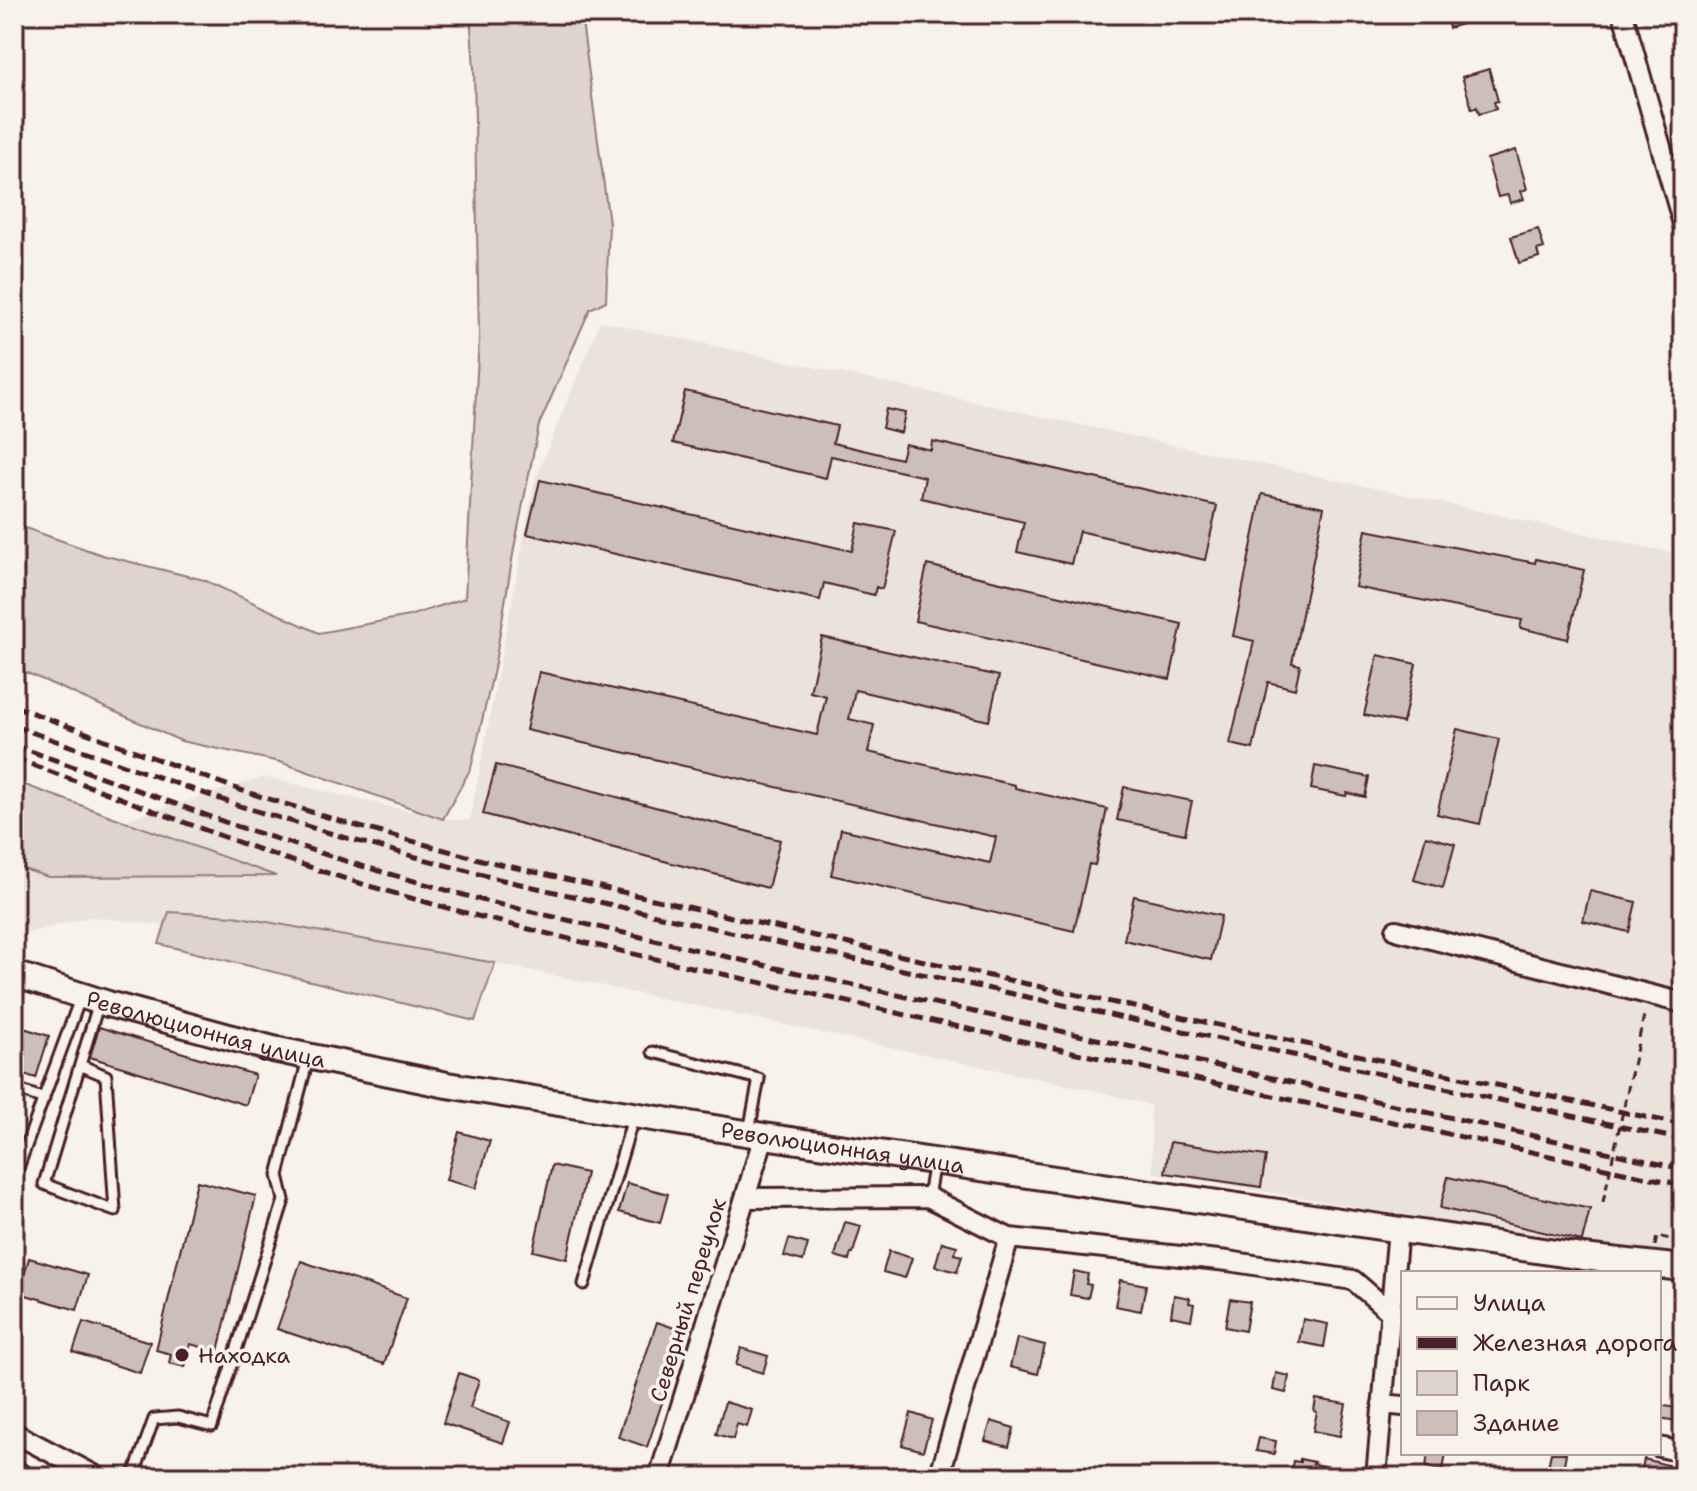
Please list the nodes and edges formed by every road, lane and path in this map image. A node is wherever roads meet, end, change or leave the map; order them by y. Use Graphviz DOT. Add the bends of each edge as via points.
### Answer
graph roads {
  1 [pos="1623,14"];
  2 [pos="1683,224"];
  3 [pos="1396,930"];
  4 [pos="14,974"];
  5 [pos="1649,994"];
  6 [pos="90,999"];
  7 [pos="1683,1003"];
  8 [pos="653,1052"];
  9 [pos="309,1056"];
  10 [pos="80,1065"];
  11 [pos="14,1088"];
  12 [pos="44,1099"];
  13 [pos="634,1115"];
  14 [pos="756,1135"];
  15 [pos="934,1161"];
  16 [pos="15,1172"];
  17 [pos="928,1197"];
  18 [pos="745,1198"];
  19 [pos="1603,1202"];
  20 [pos="1398,1229"];
  21 [pos="1657,1236"];
  22 [pos="1009,1238"];
  23 [pos="1683,1242"];
  24 [pos="1683,1268"];
  25 [pos="584,1284"];
  26 [pos="1390,1312"];
  27 [pos="1382,1404"];
  28 [pos="1401,1406"];
  29 [pos="17,1441"];
  30 [pos="1661,1447"];
  31 [pos="1683,1452"];
  32 [pos="14,1465"];
  33 [pos="72,1472"];
  34 [pos="35,1477"];
  35 [pos="98,1477"];
  36 [pos="133,1477"];
  37 [pos="659,1477"];
  38 [pos="939,1477"];
  39 [pos="1376,1477"];
  1 -- 2 [label="street"];
  3 -- 5 [label="street"];
  4 -- 6 [label="main road, Революционная улица"];
  5 -- 7 [label="street"];
  5 -- 19 [label="path"];
  6 -- 9 [label="main road, Революционная улица"];
  6 -- 10 [label="lane"];
  6 -- 12 [label="lane"];
  8 -- 14 [label="lane" via="759,1079"];
  9 -- 13 [label="main road, Революционная улица"];
  9 -- 36 [label="lane" via="278,1175 284,1200 212,1426 178,1417 154,1419"];
  10 -- 10 [label="lane" via="44,1184 115,1211 106,1076"];
  11 -- 12 [label="lane"];
  12 -- 16 [label="lane"];
  13 -- 14 [label="main road, Революционная улица"];
  13 -- 25 [label="lane"];
  14 -- 15 [label="main road, Революционная улица"];
  14 -- 18 [label="street, Северный переулок"];
  15 -- 17 [label="lane"];
  15 -- 20 [label="main road, Революционная улица"];
  17 -- 18 [label="street"];
  17 -- 22 [label="street"];
  18 -- 37 [label="street, Северный переулок"];
  20 -- 24 [label="main road, Революционная улица"];
  20 -- 26 [label="street"];
  21 -- 23 [label="path"];
  22 -- 26 [label="street" via="1353,1280"];
  22 -- 38 [label="street"];
  26 -- 27 [label="street"];
  27 -- 28 [label="street"];
  27 -- 39 [label="street"];
  29 -- 33 [label="street"];
  30 -- 31 [label="street"];
  32 -- 34 [label="lane"];
  33 -- 35 [label="street"];
}
